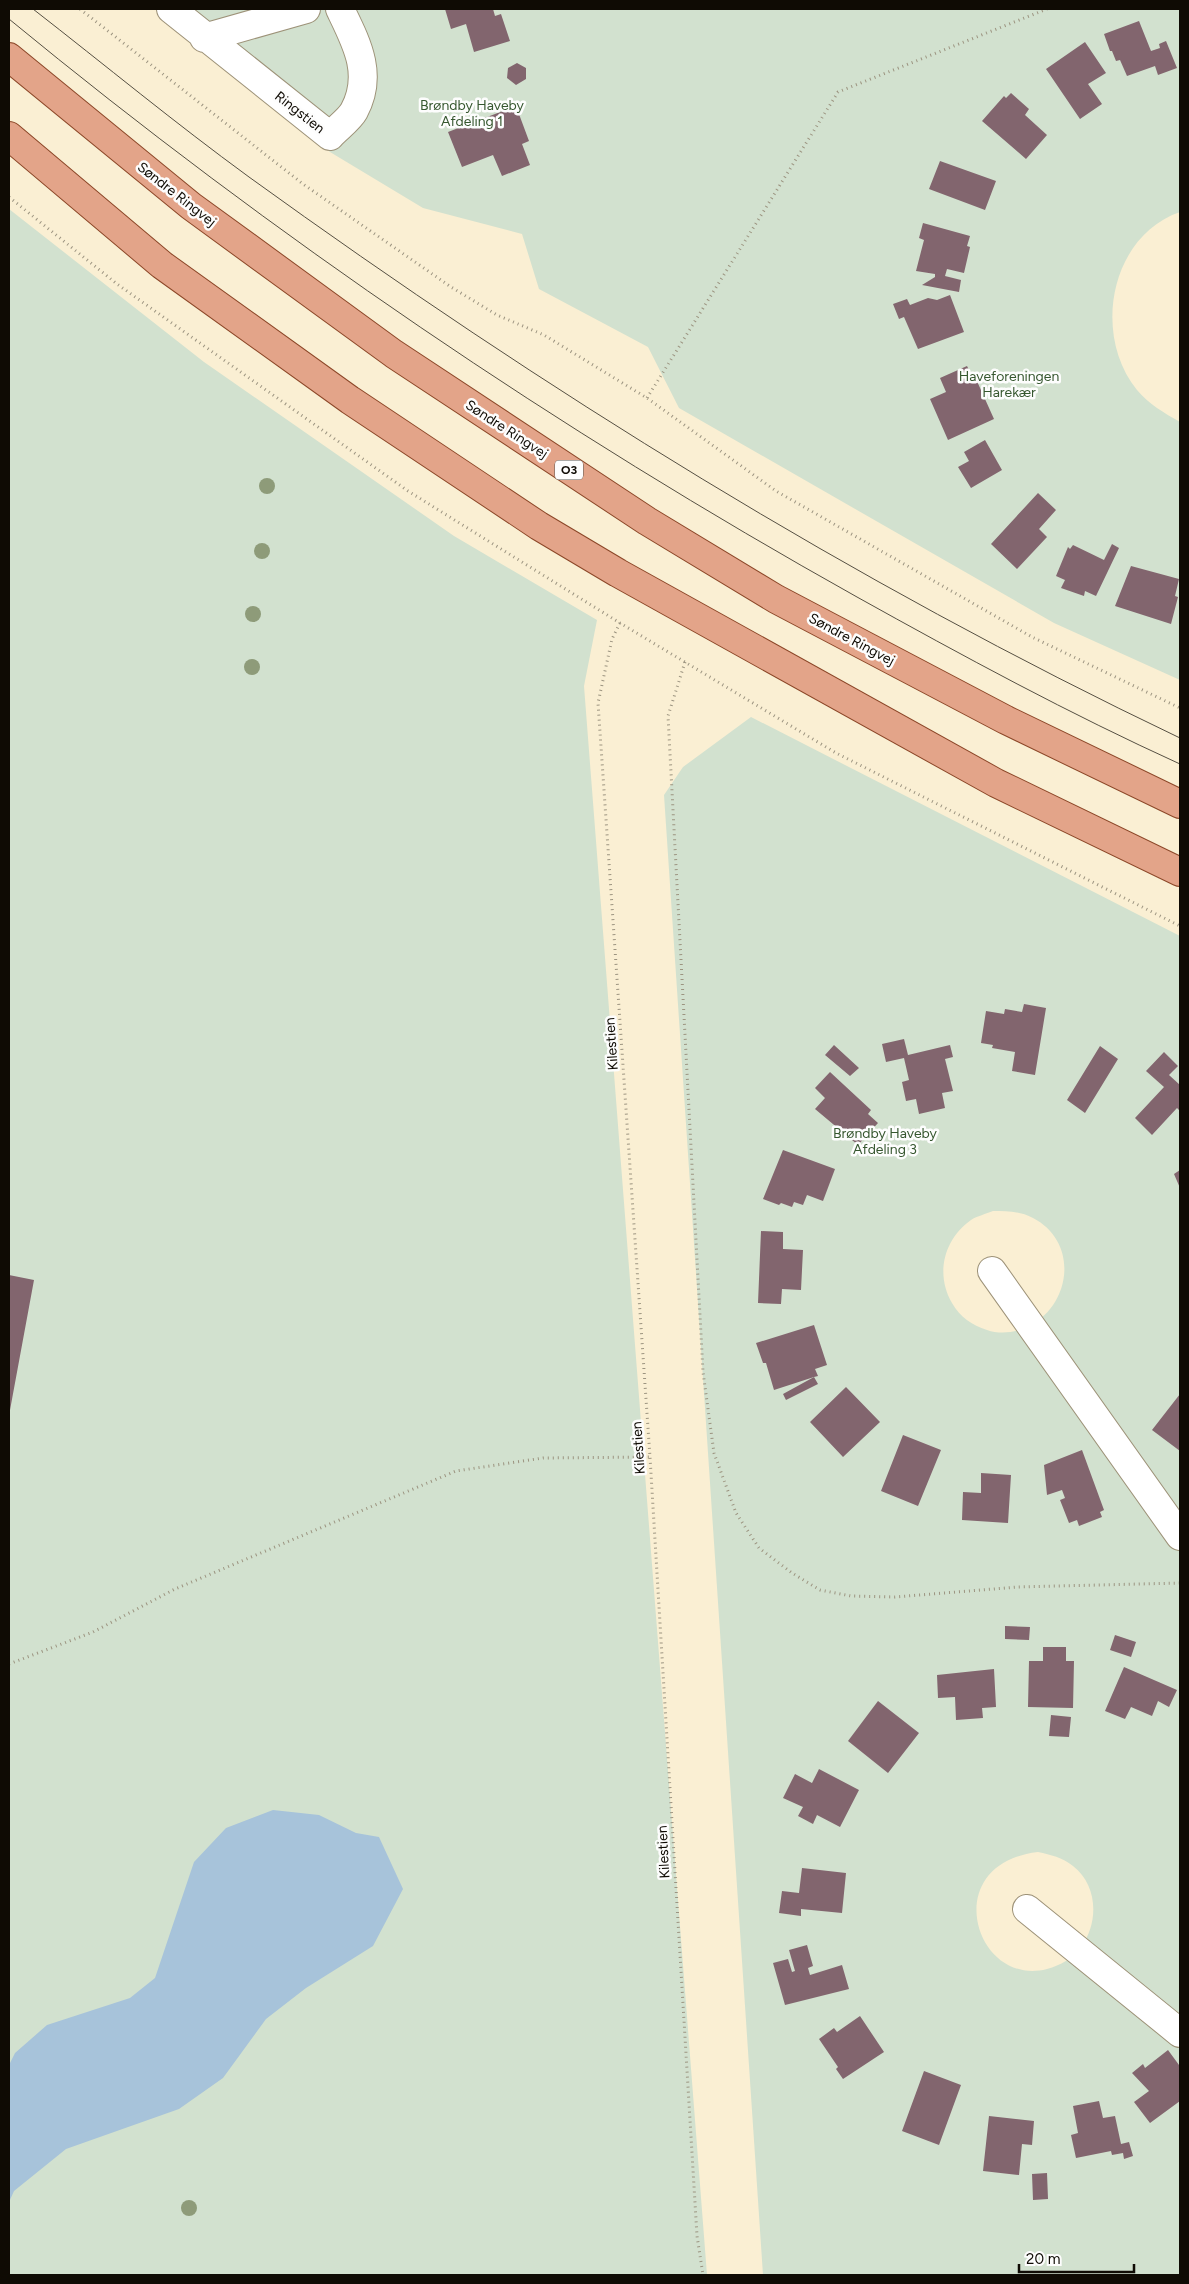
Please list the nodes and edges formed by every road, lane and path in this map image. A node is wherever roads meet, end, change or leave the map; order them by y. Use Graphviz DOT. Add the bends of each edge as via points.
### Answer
graph roads {
  1 [pos="80,9"];
  2 [pos="170,9"];
  3 [pos="306,9"];
  4 [pos="340,9"];
  5 [pos="1047,9"];
  6 [pos="204,38"];
  7 [pos="9,57"];
  8 [pos="9,136"];
  9 [pos="647,398"];
  10 [pos="620,623"];
  11 [pos="685,662"];
  12 [pos="1180,708"];
  13 [pos="1180,804"];
  14 [pos="1180,872"];
  15 [pos="992,1271"];
  16 [pos="650,1457"];
  17 [pos="1180,1536"];
  18 [pos="1180,1583"];
  19 [pos="9,1664"];
  20 [pos="1027,1909"];
  21 [pos="1180,2033"];
  22 [pos="703,2275"];
  1 -- 9 [label="path" via="303,184 451,287 496,315 544,335"];
  2 -- 6 [label="street, Ringstien"];
  3 -- 6 [label="street"];
  4 -- 6 [label="street, Ringstien" via="360,53 364,76 353,112 330,136"];
  5 -- 9 [label="path" via="838,92"];
  7 -- 13 [label="main road, Søndre Ringvej / O3" via="191,206 394,354 647,521 776,599 1006,720"];
  8 -- 14 [label="main road" via="162,265 350,400 539,526 996,783"];
  9 -- 12 [label="path" via="776,491 1032,637"];
  10 -- 16 [label="path, Kilestien" via="612,639 598,703"];
  11 -- 18 [label="path" via="668,716 703,1372 714,1453 736,1513 759,1548 792,1572 820,1590 851,1596 895,1597 1018,1587"];
  15 -- 17 [label="street"];
  16 -- 19 [label="path" via="543,1458 456,1471 175,1589 93,1632"];
  16 -- 22 [label="path, Kilestien"];
  20 -- 21 [label="street"];
}
